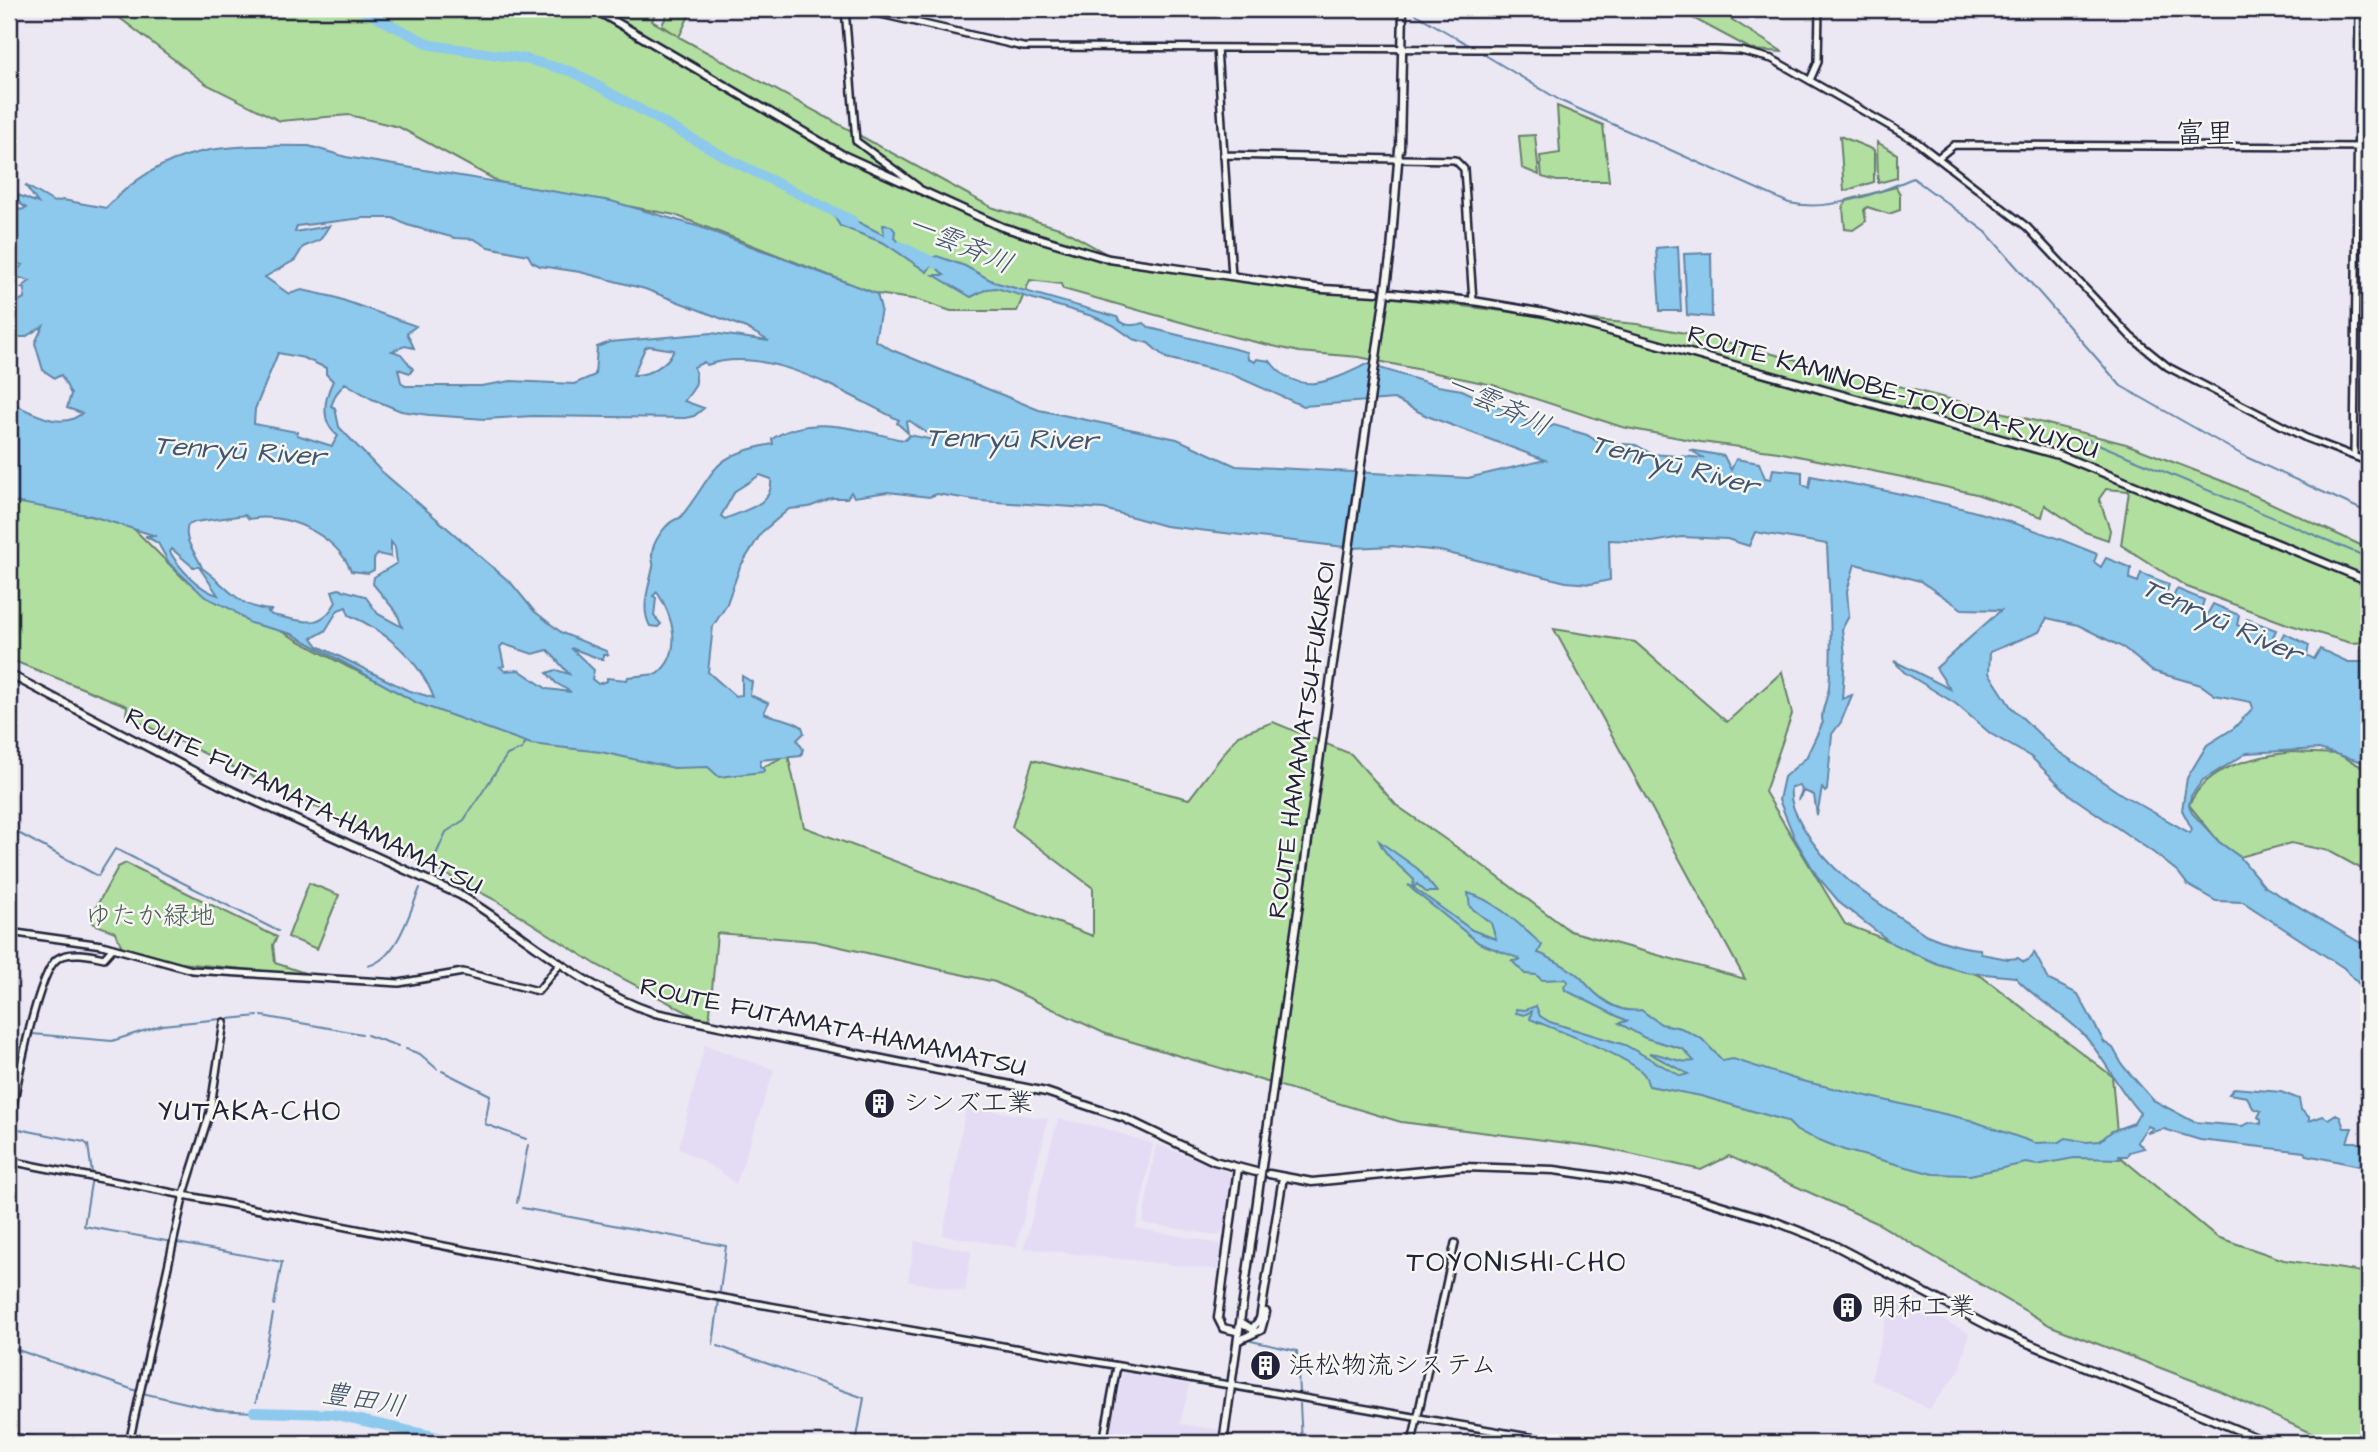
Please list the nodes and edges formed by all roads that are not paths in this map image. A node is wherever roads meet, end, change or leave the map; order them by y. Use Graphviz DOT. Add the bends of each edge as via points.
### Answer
graph roads {
  1 [pos="594,9"];
  2 [pos="845,9"];
  3 [pos="859,9"];
  4 [pos="1818,9"];
  5 [pos="2359,9"];
  6 [pos="1403,10"];
  7 [pos="1217,48"];
  8 [pos="1404,48"];
  9 [pos="1811,78"];
  10 [pos="2358,147"];
  11 [pos="2369,147"];
  12 [pos="1223,155"];
  13 [pos="1939,157"];
  14 [pos="1399,159"];
  15 [pos="928,196"];
  16 [pos="1233,276"];
  17 [pos="1376,292"];
  18 [pos="1391,293"];
  19 [pos="1473,301"];
  20 [pos="2354,456"];
  21 [pos="2369,462"];
  22 [pos="2369,581"];
  23 [pos="9,674"];
  24 [pos="9,932"];
  25 [pos="113,948"];
  26 [pos="559,965"];
  27 [pos="224,1022"];
  28 [pos="9,1129"];
  29 [pos="9,1161"];
  30 [pos="1238,1168"];
  31 [pos="1256,1172"];
  32 [pos="1269,1174"];
  33 [pos="1283,1177"];
  34 [pos="184,1194"];
  35 [pos="1455,1243"];
  36 [pos="1266,1299"];
  37 [pos="1241,1319"];
  38 [pos="1236,1331"];
  39 [pos="1238,1344"];
  40 [pos="1117,1366"];
  41 [pos="1231,1387"];
  42 [pos="1416,1418"];
  43 [pos="9,1437"];
  44 [pos="52,1443"];
  45 [pos="129,1443"];
  46 [pos="1103,1443"];
  47 [pos="1223,1443"];
  48 [pos="1412,1443"];
  49 [pos="1564,1443"];
  50 [pos="2269,1443"];
  1 -- 15 [label="main road" via="843,156"];
  2 -- 15 [label="street" via="856,141"];
  3 -- 7 [label="street" via="1023,47"];
  4 -- 9 [label="street" via="1818,62"];
  5 -- 10 [label="street"];
  6 -- 8 [label="main road, ROUTE HAMAMATSU-FUKUROI"];
  7 -- 8 [label="street"];
  7 -- 12 [label="street"];
  8 -- 9 [label="street" via="1741,51 1772,58"];
  8 -- 14 [label="main road, ROUTE HAMAMATSU-FUKUROI"];
  9 -- 13 [label="street"];
  10 -- 11 [label="street"];
  10 -- 13 [label="street" via="1954,145"];
  10 -- 20 [label="street"];
  12 -- 14 [label="street"];
  12 -- 16 [label="street"];
  13 -- 20 [label="street" via="2027,227 2156,358 2285,428"];
  14 -- 19 [label="street" via="1455,160 1464,169"];
  14 -- 37 [label="main road, ROUTE HAMAMATSU-FUKUROI" via="1381,323"];
  15 -- 16 [label="main road" via="1057,246 1109,259"];
  16 -- 17 [label="main road"];
  18 -- 19 [label="main road, ROUTE KAMINOBE-TOYODA-RYUYOU"];
  19 -- 22 [label="main road, ROUTE KAMINOBE-TOYODA-RYUYOU" via="1545,313 2062,456"];
  20 -- 21 [label="street"];
  23 -- 26 [label="main road, ROUTE FUTAMATA-HAMAMATSU" via="254,801 460,895"];
  24 -- 25 [label="street"];
  25 -- 26 [label="street" via="192,970 399,984 463,972 538,991"];
  25 -- 28 [label="street" via="104,958 68,955 50,966"];
  26 -- 30 [label="main road, ROUTE FUTAMATA-HAMAMATSU" via="614,998 655,1013 1083,1103"];
  27 -- 34 [label="street" via="210,1112"];
  29 -- 34 [label="street"];
  30 -- 31 [label="main road, ROUTE FUTAMATA-HAMAMATSU"];
  30 -- 38 [label="main road" via="1218,1318 1223,1328"];
  32 -- 33 [label="main road"];
  33 -- 36 [label="main road"];
  33 -- 50 [label="main road" via="1312,1182 1463,1167 1554,1170 1687,1195 1830,1243 1996,1330"];
  34 -- 40 [label="street" via="411,1240"];
  34 -- 45 [label="street"];
  35 -- 42 [label="street"];
  36 -- 37 [label="main road" via="1257,1326 1248,1329"];
  36 -- 39 [label="main road" via="1262,1328"];
  37 -- 38 [label="main road, ROUTE HAMAMATSU-FUKUROI"];
  37 -- 39 [label="main road, ROUTE HAMAMATSU-FUKUROI"];
  38 -- 39 [label="main road, ROUTE HAMAMATSU-FUKUROI"];
  39 -- 41 [label="main road, ROUTE HAMAMATSU-FUKUROI"];
  40 -- 41 [label="street"];
  40 -- 46 [label="street"];
  41 -- 42 [label="street"];
  41 -- 47 [label="main road, ROUTE HAMAMATSU-FUKUROI"];
  42 -- 48 [label="street"];
  42 -- 49 [label="street"];
  43 -- 44 [label="street"];
}
